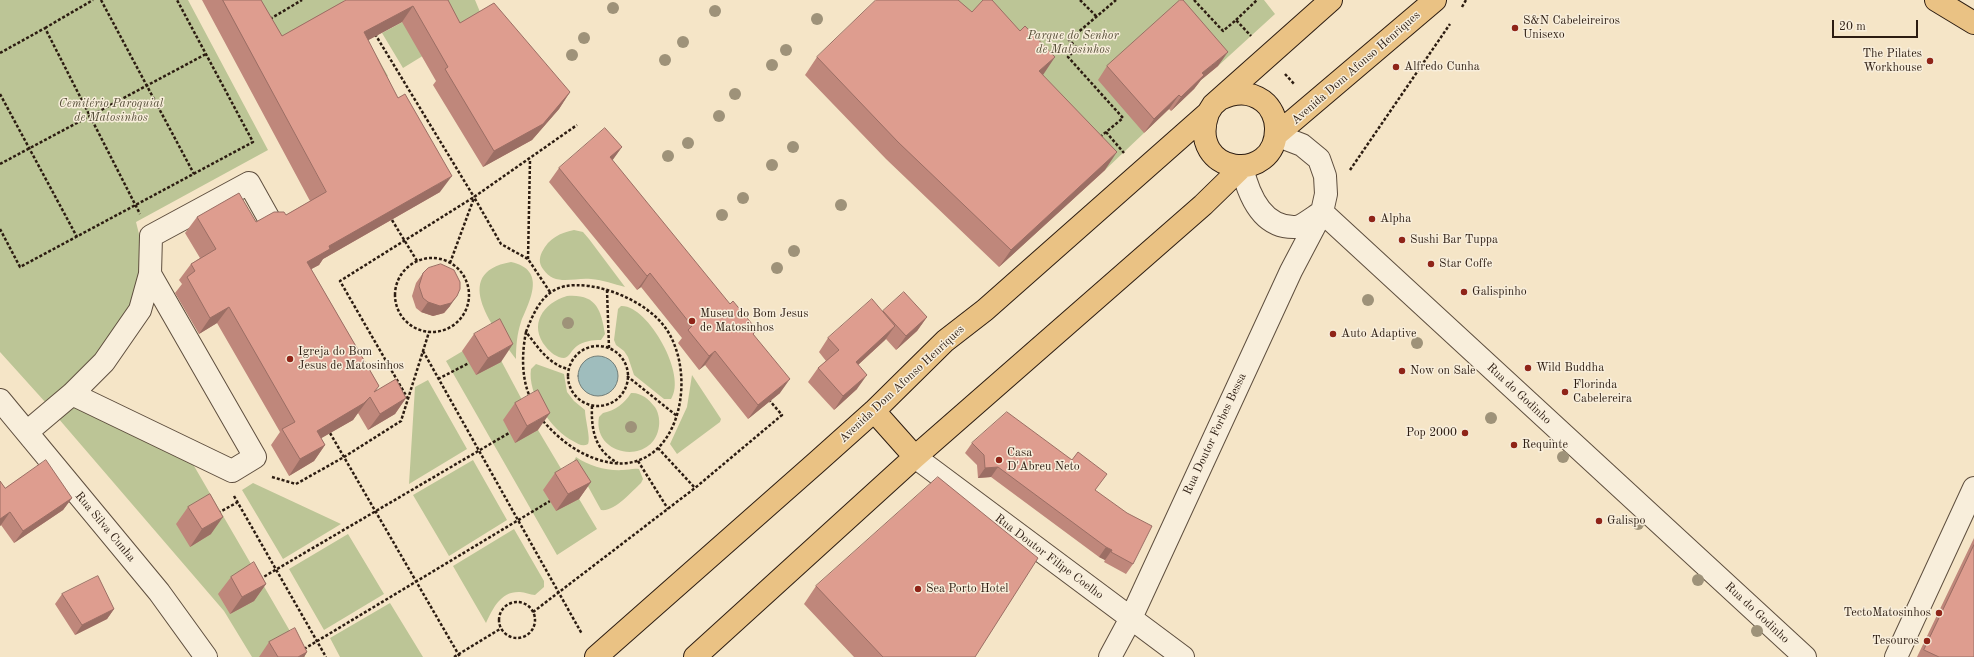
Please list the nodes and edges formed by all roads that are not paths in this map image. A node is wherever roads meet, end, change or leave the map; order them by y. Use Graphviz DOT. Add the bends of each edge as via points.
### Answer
graph roads {
  1 [pos="1331,0"];
  2 [pos="1434,0"];
  3 [pos="1936,0"];
  4 [pos="1974,23"];
  5 [pos="1214,106"];
  6 [pos="1276,135"];
  7 [pos="1242,167"];
  8 [pos="1322,212"];
  9 [pos="268,217"];
  10 [pos="150,274"];
  11 [pos="72,394"];
  12 [pos="0,400"];
  13 [pos="874,411"];
  14 [pos="27,432"];
  15 [pos="915,457"];
  16 [pos="1974,488"];
  17 [pos="1131,618"];
  18 [pos="206,657"];
  19 [pos="596,657"];
  20 [pos="695,657"];
  21 [pos="1110,657"];
  22 [pos="1183,657"];
  23 [pos="1805,657"];
  24 [pos="1896,657"];
  1 -- 5 [label="main road, Avenida Dom Afonso Henriques"];
  2 -- 6 [label="main road, Avenida Dom Afonso Henriques"];
  3 -- 4 [label="main road"];
  5 -- 6 [label="main road, Avenida Dom Afonso Henriques" via="1231,94 1255,96 1272,112 1276,123"];
  5 -- 7 [label="main road" via="1204,123 1207,145 1212,154 1221,161"];
  5 -- 13 [label="main road, Avenida Dom Afonso Henriques" via="985,310 945,341"];
  6 -- 7 [label="main road, Avenida Dom Afonso Henriques" via="1275,145 1268,154 1254,164"];
  6 -- 8 [label="street" via="1302,145 1319,159 1325,176 1326,194"];
  7 -- 8 [label="street" via="1251,199 1264,216 1278,224 1296,227"];
  7 -- 15 [label="main road, Avenida Dom Afonso Henriques" via="1203,205"];
  8 -- 17 [label="street, Rua Doutor Forbes Bessa" via="1291,271"];
  8 -- 23 [label="street, Rua do Godinho"];
  9 -- 10 [label="street" via="249,182 151,236"];
  10 -- 11 [label="street" via="140,310 104,362"];
  10 -- 11 [label="street" via="255,457 232,470"];
  11 -- 14 [label="street"];
  12 -- 14 [label="street, Rua Silva Cunha"];
  13 -- 15 [label="main road"];
  13 -- 19 [label="main road, Avenida Dom Afonso Henriques"];
  14 -- 18 [label="street, Rua Silva Cunha" via="159,592"];
  15 -- 17 [label="street, Rua Doutor Filipe Coelho"];
  15 -- 20 [label="main road, Avenida Dom Afonso Henriques"];
  16 -- 24 [label="street"];
  17 -- 21 [label="street, Rua Doutor Forbes Bessa"];
  17 -- 22 [label="street, Rua Doutor Filipe Coelho"];
}
